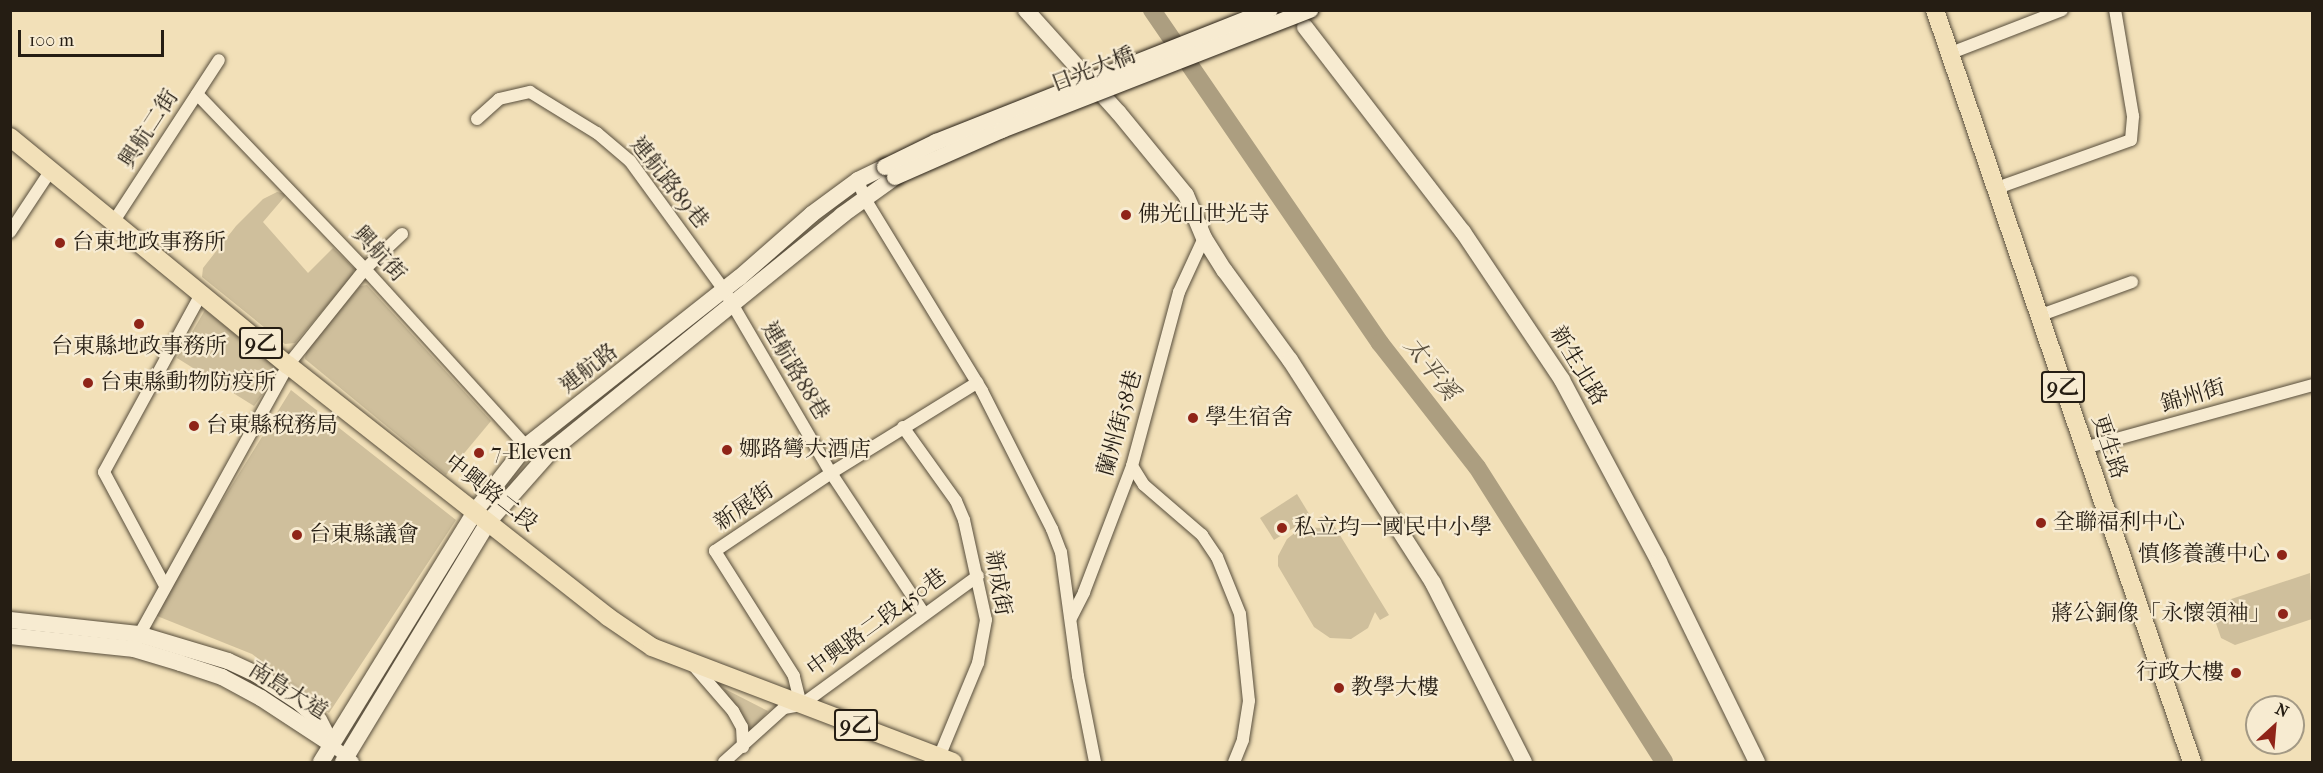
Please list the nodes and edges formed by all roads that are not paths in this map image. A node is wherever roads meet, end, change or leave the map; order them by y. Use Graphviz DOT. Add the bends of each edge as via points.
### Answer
graph roads {
  1 [pos="1026,10"];
  2 [pos="1270,10"];
  3 [pos="1310,10"];
  4 [pos="1935,10"];
  5 [pos="2062,10"];
  6 [pos="2115,10"];
  7 [pos="1305,27"];
  8 [pos="1951,53"];
  9 [pos="219,60"];
  10 [pos="196,94"];
  11 [pos="477,119"];
  12 [pos="10,137"];
  13 [pos="51,170"];
  14 [pos="890,172"];
  15 [pos="858,180"];
  16 [pos="1997,188"];
  17 [pos="865,199"];
  18 [pos="114,221"];
  19 [pos="10,232"];
  20 [pos="402,234"];
  21 [pos="1204,238"];
  22 [pos="365,269"];
  23 [pos="2132,282"];
  24 [pos="724,290"];
  25 [pos="201,294"];
  26 [pos="732,306"];
  27 [pos="2038,316"];
  28 [pos="288,365"];
  29 [pos="614,377"];
  30 [pos="977,383"];
  31 [pos="2313,385"];
  32 [pos="625,392"];
  33 [pos="903,427"];
  34 [pos="526,446"];
  35 [pos="2084,448"];
  36 [pos="1132,466"];
  37 [pos="831,473"];
  38 [pos="482,515"];
  39 [pos="978,576"];
  40 [pos="164,584"];
  41 [pos="923,612"];
  42 [pos="1071,618"];
  43 [pos="10,620"];
  44 [pos="10,636"];
  45 [pos="136,642"];
  46 [pos="691,664"];
  47 [pos="801,705"];
  48 [pos="332,745"];
  49 [pos="742,747"];
  50 [pos="348,760"];
  51 [pos="946,760"];
  52 [pos="321,762"];
  53 [pos="724,762"];
  54 [pos="1095,762"];
  55 [pos="1234,762"];
  56 [pos="1524,762"];
  57 [pos="1757,762"];
  58 [pos="2192,762"];
  1 -- 21 [label="street" via="1186,195"];
  2 -- 14 [label="street, 日光大橋, bridge" via="936,142"];
  3 -- 14 [label="street, 日光大橋, bridge"];
  4 -- 8 [label="main road, 更生路 / 9乙"];
  5 -- 8 [label="street"];
  6 -- 16 [label="street" via="2133,116 2132,140"];
  7 -- 57 [label="street, 新生北路" via="1463,232 1562,380 1659,562"];
  8 -- 16 [label="main road, 更生路 / 9乙"];
  9 -- 10 [label="street, 興航二街"];
  10 -- 18 [label="street, 興航二街"];
  10 -- 22 [label="street, 興航街"];
  11 -- 24 [label="street, 連航路89巷" via="499,99 530,92 597,133 630,161"];
  12 -- 13 [label="main road, 9乙"];
  13 -- 18 [label="main road, 中興路二段 / 9乙"];
  13 -- 19 [label="street"];
  14 -- 15 [label="street, 連航路"];
  14 -- 17 [label="street, 連航路"];
  15 -- 17 [label="street"];
  15 -- 24 [label="street, 連航路"];
  16 -- 27 [label="main road, 更生路 / 9乙"];
  17 -- 26 [label="street, 連航路"];
  17 -- 30 [label="street"];
  18 -- 25 [label="main road, 中興路二段 / 9乙"];
  20 -- 22 [label="street"];
  21 -- 36 [label="street, 蘭州街58巷" via="1179,292"];
  21 -- 56 [label="street" via="1290,360 1433,583"];
  22 -- 28 [label="street"];
  22 -- 34 [label="street, 興航街"];
  23 -- 27 [label="street"];
  24 -- 26 [label="street, 連航路88巷"];
  24 -- 29 [label="street, 連航路"];
  25 -- 28 [label="main road, 中興路二段 / 9乙"];
  25 -- 40 [label="street" via="104,472"];
  26 -- 32 [label="street, 連航路"];
  26 -- 37 [label="street, 連航路88巷"];
  27 -- 35 [label="main road, 更生路 / 9乙"];
  28 -- 38 [label="main road, 中興路二段 / 9乙"];
  28 -- 40 [label="street"];
  29 -- 32 [label="street"];
  29 -- 34 [label="street, 連航路"];
  30 -- 33 [label="street, 新展街"];
  30 -- 42 [label="street" via="1024,469 1061,552"];
  31 -- 35 [label="street, 錦州街"];
  32 -- 38 [label="street, 連航路" via="551,451"];
  33 -- 37 [label="street, 新展街"];
  33 -- 39 [label="street, 新成街" via="956,501"];
  34 -- 38 [label="street, 連航路"];
  35 -- 58 [label="main road, 更生路 / 9乙"];
  36 -- 42 [label="street, 蘭州街58巷"];
  36 -- 55 [label="street" via="1144,485 1202,535 1217,557 1240,614 1249,701 1244,740"];
  37 -- 41 [label="street, 連航路88巷"];
  37 -- 47 [label="street, 新展街" via="715,552 795,676"];
  38 -- 46 [label="main road, 中興路二段 / 9乙" via="608,617 652,647"];
  38 -- 48 [label="street, 連航路" via="380,663"];
  38 -- 50 [label="street, 連航路"];
  39 -- 41 [label="street, 中興路二段450巷"];
  39 -- 51 [label="street, 新成街" via="986,620 978,663"];
  40 -- 45 [label="street"];
  41 -- 47 [label="street, 中興路二段450巷"];
  42 -- 54 [label="street"];
  43 -- 45 [label="street, 南島大道"];
  44 -- 45 [label="street, 南島大道"];
  45 -- 48 [label="street, 南島大道" via="256,674 319,720"];
  46 -- 47 [label="main road, 中興路二段 / 9乙"];
  46 -- 49 [label="street" via="733,711 742,727"];
  47 -- 49 [label="street, 中興路二段450巷" via="784,708"];
  47 -- 51 [label="main road, 中興路二段 / 9乙"];
  48 -- 50 [label="street"];
  48 -- 52 [label="street, 連航路"];
  49 -- 53 [label="street, 中興路二段450巷"];
}
